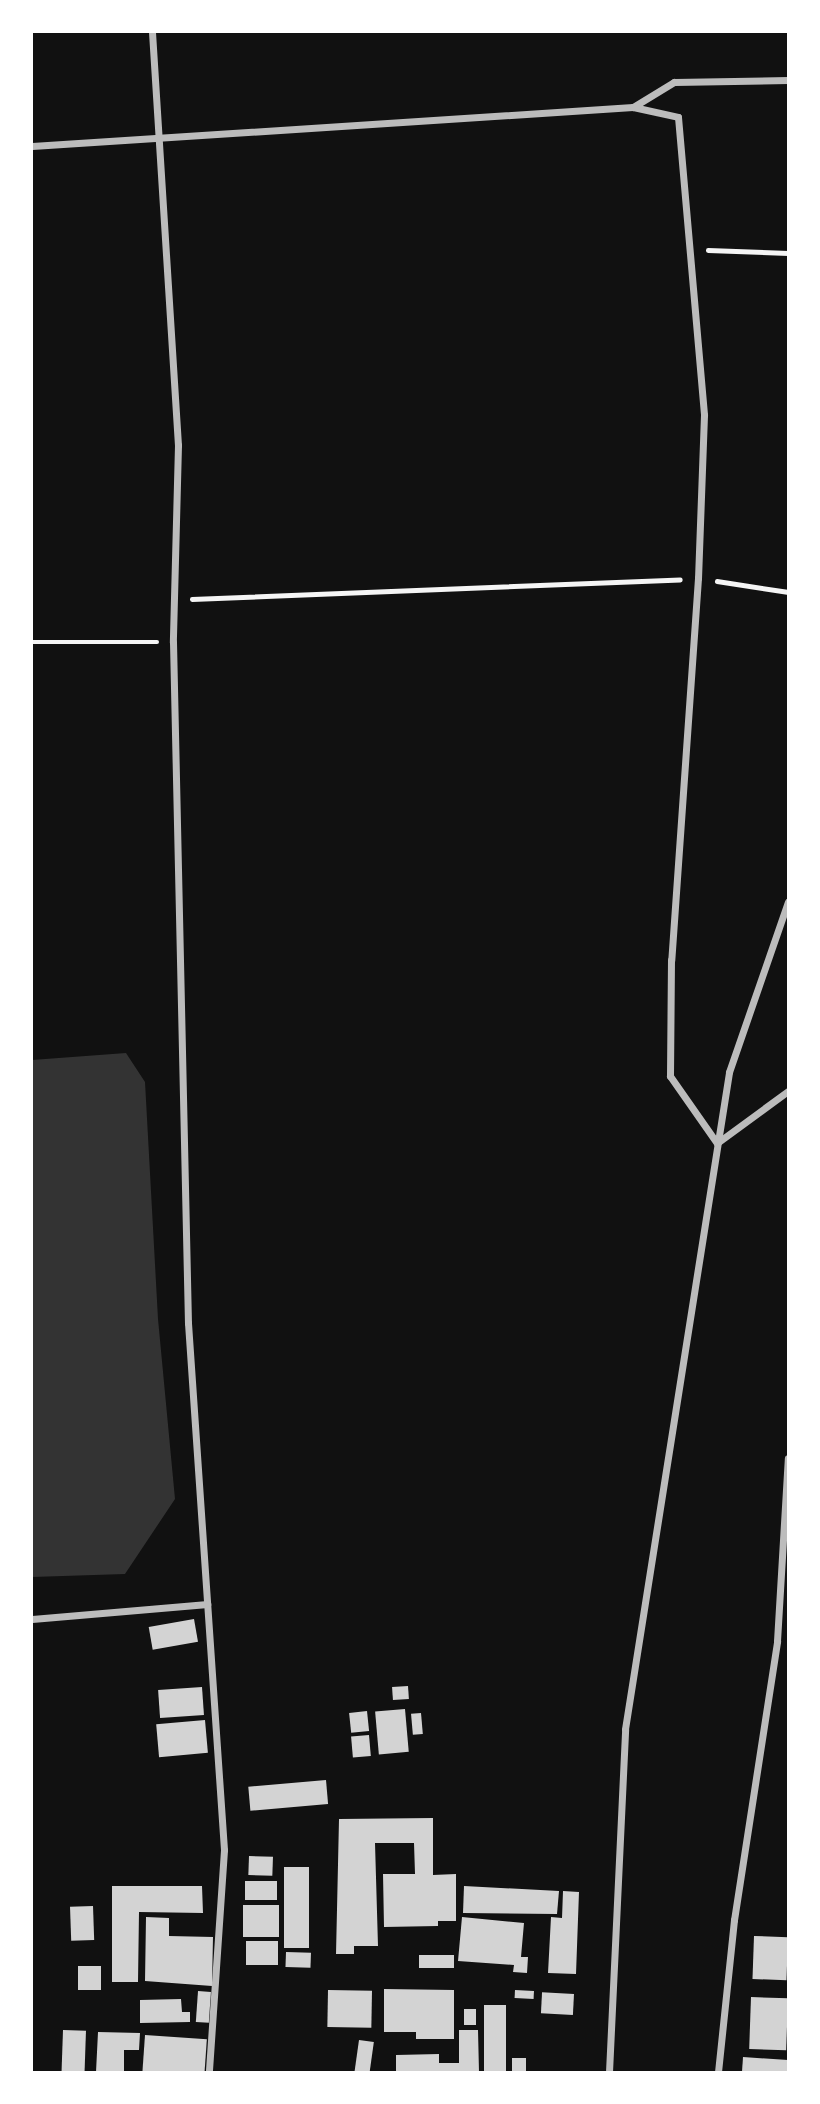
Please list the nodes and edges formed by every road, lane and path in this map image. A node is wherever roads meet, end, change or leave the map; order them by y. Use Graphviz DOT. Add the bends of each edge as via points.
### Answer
graph roads {
  1 [pos="152,32"];
  2 [pos="789,80"];
  3 [pos="633,107"];
  4 [pos="156,136"];
  5 [pos="32,146"];
  6 [pos="689,250"];
  7 [pos="789,253"];
  8 [pos="698,579"];
  9 [pos="789,592"];
  10 [pos="174,600"];
  11 [pos="32,642"];
  12 [pos="173,642"];
  13 [pos="789,902"];
  14 [pos="789,1091"];
  15 [pos="718,1143"];
  16 [pos="789,1458"];
  17 [pos="207,1604"];
  18 [pos="32,1619"];
  19 [pos="209,2073"];
  20 [pos="609,2073"];
  21 [pos="718,2073"];
  1 -- 4 [label="street"];
  2 -- 3 [label="street" via="674,82"];
  3 -- 4 [label="street"];
  3 -- 6 [label="street" via="678,117"];
  4 -- 5 [label="street"];
  4 -- 10 [label="street" via="178,445"];
  6 -- 7 [label="path"];
  6 -- 8 [label="street" via="704,415"];
  8 -- 9 [label="path"];
  8 -- 10 [label="path"];
  8 -- 15 [label="street" via="671,960 670,1076"];
  10 -- 12 [label="street"];
  11 -- 12 [label="path"];
  12 -- 17 [label="street" via="188,1323"];
  13 -- 15 [label="street" via="729,1072"];
  14 -- 15 [label="street"];
  15 -- 20 [label="street" via="625,1729"];
  16 -- 21 [label="street" via="777,1641 734,1920"];
  17 -- 18 [label="street"];
  17 -- 19 [label="street" via="224,1850"];
}
